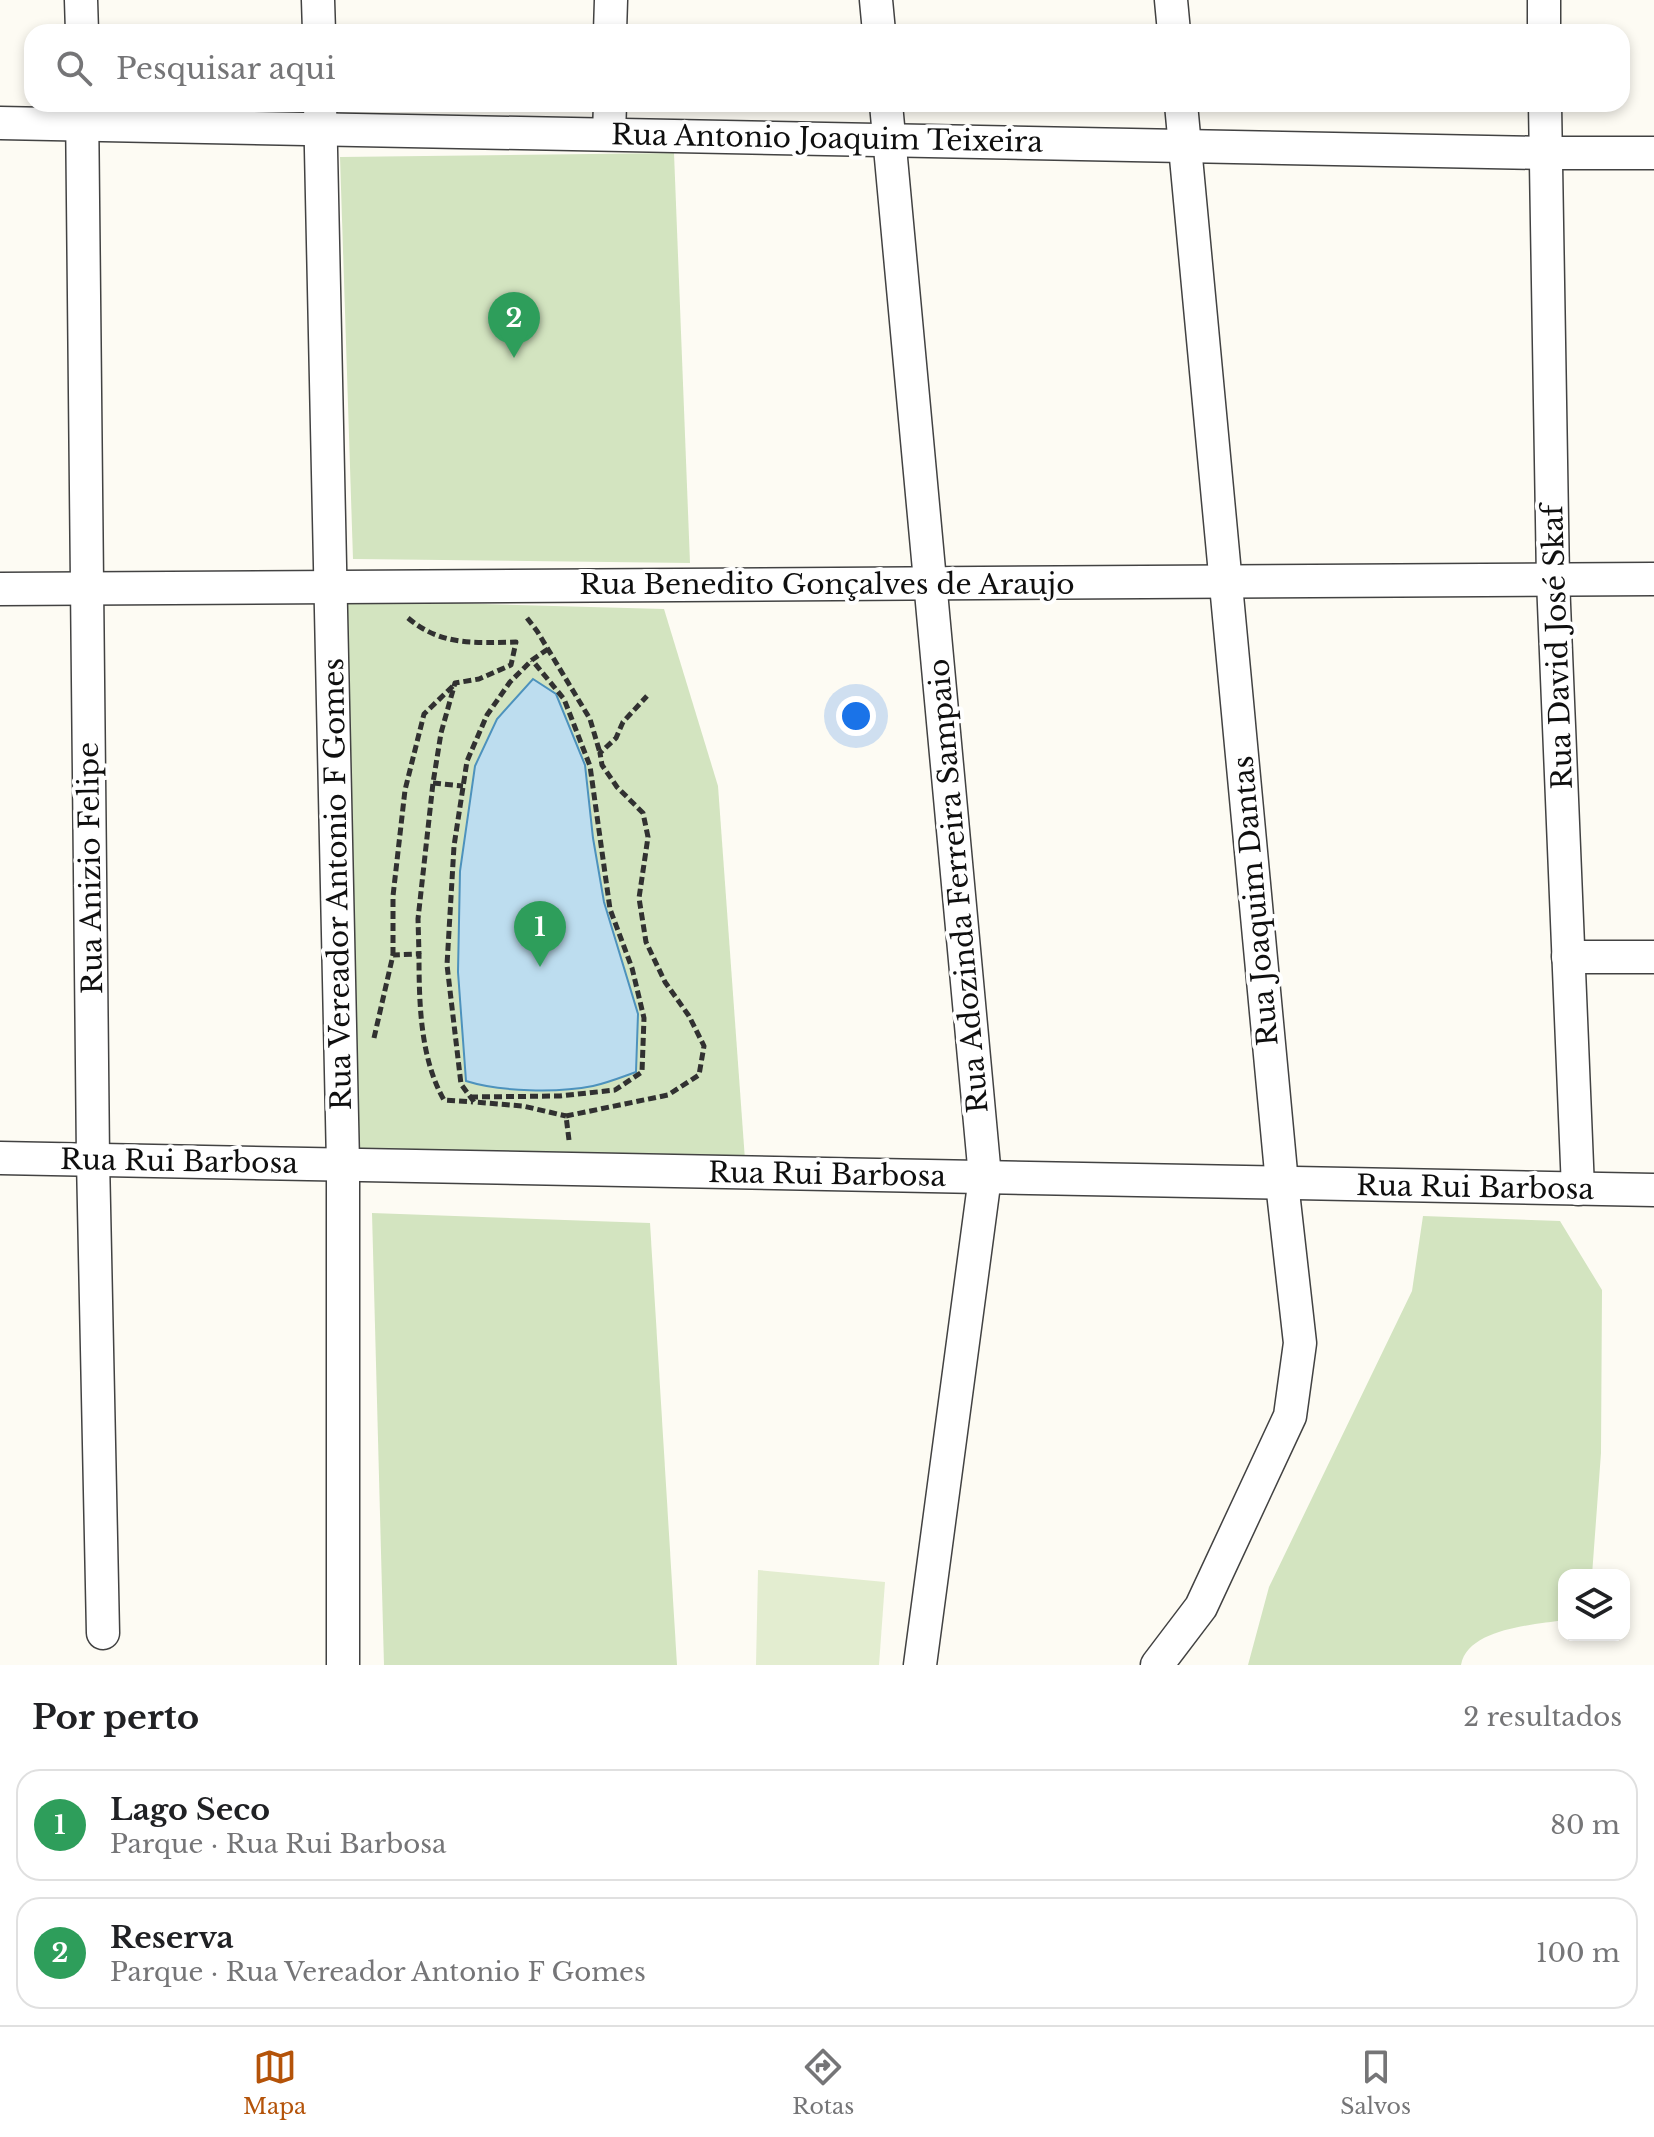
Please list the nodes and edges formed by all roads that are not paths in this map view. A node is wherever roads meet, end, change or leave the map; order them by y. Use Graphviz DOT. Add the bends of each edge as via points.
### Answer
graph roads {
  1 [pos="81,0"];
  2 [pos="318,0"];
  3 [pos="611,0"];
  4 [pos="876,0"];
  5 [pos="1171,0"];
  6 [pos="1544,0"];
  7 [pos="82,24"];
  8 [pos="319,24"];
  9 [pos="610,24"];
  10 [pos="878,24"];
  11 [pos="1173,24"];
  12 [pos="1544,24"];
  13 [pos="887,112"];
  14 [pos="1182,112"];
  15 [pos="1545,112"];
  16 [pos="82,113"];
  17 [pos="321,116"];
  18 [pos="609,119"];
  19 [pos="0,123"];
  20 [pos="889,139"];
  21 [pos="1185,146"];
  22 [pos="1545,153"];
  23 [pos="1654,153"];
  24 [pos="1654,579"];
  25 [pos="1553,580"];
  26 [pos="1225,582"];
  27 [pos="930,584"];
  28 [pos="331,587"];
  29 [pos="88,588"];
  30 [pos="0,589"];
  31 [pos="1568,957"];
  32 [pos="1654,957"];
  33 [pos="0,1158"];
  34 [pos="93,1159"];
  35 [pos="343,1164"];
  36 [pos="985,1177"];
  37 [pos="1282,1183"];
  38 [pos="1578,1189"];
  39 [pos="1654,1190"];
  40 [pos="103,1633"];
  41 [pos="343,1665"];
  42 [pos="920,1665"];
  43 [pos="1157,1665"];
  1 -- 7 [label="street"];
  2 -- 8 [label="street"];
  3 -- 9 [label="street"];
  4 -- 10 [label="street"];
  5 -- 11 [label="street"];
  6 -- 12 [label="street"];
  13 -- 20 [label="street, Rua Adozinda Ferreira Sampaio"];
  14 -- 21 [label="street, Rua Joaquim Dantas"];
  15 -- 22 [label="street, Rua David José Skaf"];
  16 -- 17 [label="street, Rua Antonio Joaquim Teixeira"];
  16 -- 19 [label="street, Rua Antonio Joaquim Teixeira"];
  16 -- 29 [label="street, Rua Anizio Felipe"];
  17 -- 18 [label="street, Rua Antonio Joaquim Teixeira"];
  17 -- 28 [label="street, Rua Vereador Antonio F Gomes"];
  18 -- 20 [label="street, Rua Antonio Joaquim Teixeira"];
  20 -- 21 [label="street, Rua Antonio Joaquim Teixeira"];
  20 -- 27 [label="street, Rua Adozinda Ferreira Sampaio"];
  21 -- 22 [label="street, Rua Antonio Joaquim Teixeira"];
  21 -- 26 [label="street, Rua Joaquim Dantas"];
  22 -- 23 [label="street, Rua Antonio Joaquim Teixeira"];
  22 -- 25 [label="street, Rua David José Skaf"];
  24 -- 25 [label="street, Rua Benedito Gonçalves de Araujo"];
  25 -- 26 [label="street, Rua Benedito Gonçalves de Araujo"];
  25 -- 31 [label="street, Rua David José Skaf"];
  26 -- 27 [label="street, Rua Benedito Gonçalves de Araujo"];
  26 -- 37 [label="street, Rua Joaquim Dantas"];
  27 -- 28 [label="street, Rua Benedito Gonçalves de Araujo"];
  27 -- 36 [label="street, Rua Adozinda Ferreira Sampaio"];
  28 -- 29 [label="street, Rua Benedito Gonçalves de Araujo"];
  28 -- 35 [label="street, Rua Vereador Antonio F Gomes"];
  29 -- 30 [label="street, Rua Benedito Gonçalves de Araujo"];
  29 -- 34 [label="street, Rua Anizio Felipe"];
  31 -- 32 [label="street"];
  31 -- 38 [label="street, Rua David José Skaf"];
  33 -- 34 [label="street, Rua Rui Barbosa"];
  34 -- 35 [label="street, Rua Rui Barbosa"];
  34 -- 40 [label="street, Rua Anizio Felipe"];
  35 -- 36 [label="street, Rua Rui Barbosa"];
  35 -- 41 [label="street, Rua Vereador Antonio F Gomes"];
  36 -- 37 [label="street, Rua Rui Barbosa"];
  36 -- 42 [label="street, Rua Adozinda Ferreira Sampaio"];
  37 -- 38 [label="street, Rua Rui Barbosa"];
  37 -- 43 [label="street, Rua Joaquim Dantas" via="1300,1343 1290,1416 1201,1607"];
  38 -- 39 [label="street, Rua Rui Barbosa"];
}
